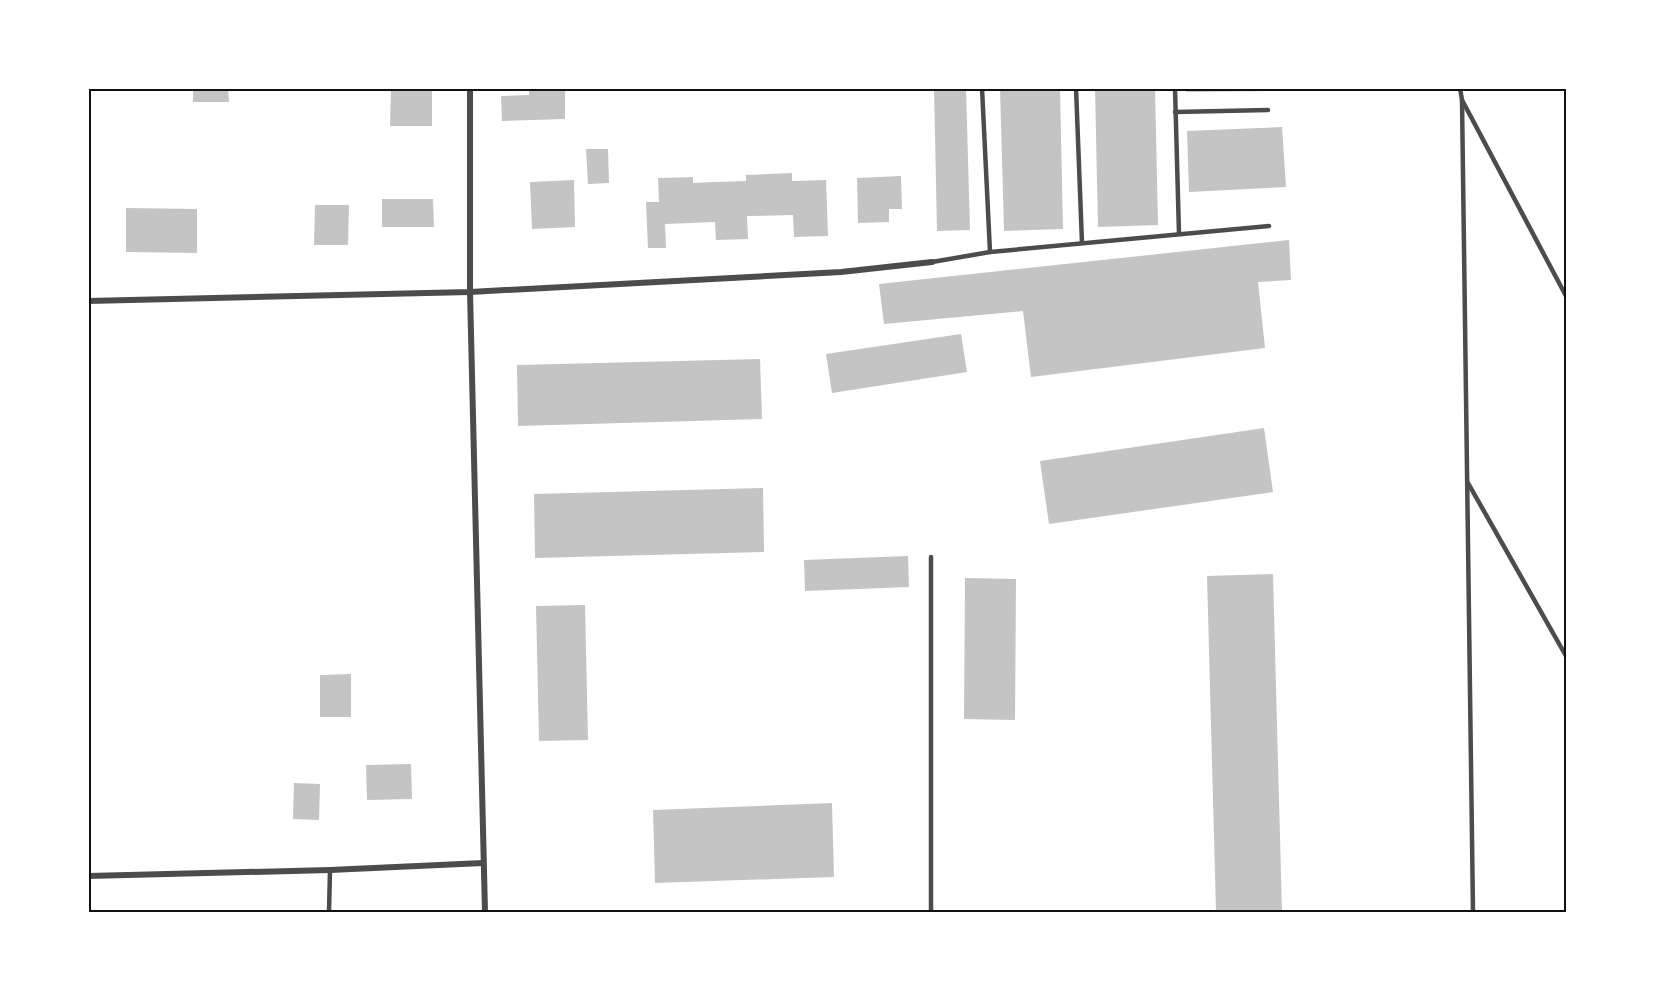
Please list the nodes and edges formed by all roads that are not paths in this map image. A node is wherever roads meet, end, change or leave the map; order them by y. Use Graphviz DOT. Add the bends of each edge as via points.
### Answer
graph roads {
  1 [pos="470,88"];
  2 [pos="982,88"];
  3 [pos="1076,88"];
  4 [pos="1175,88"];
  5 [pos="1460,88"];
  6 [pos="1462,100"];
  7 [pos="1268,110"];
  8 [pos="1175,112"];
  9 [pos="1269,226"];
  10 [pos="1179,234"];
  11 [pos="1082,243"];
  12 [pos="990,252"];
  13 [pos="932,262"];
  14 [pos="470,292"];
  15 [pos="1566,296"];
  16 [pos="88,301"];
  17 [pos="1467,481"];
  18 [pos="931,557"];
  19 [pos="1566,656"];
  20 [pos="483,863"];
  21 [pos="330,870"];
  22 [pos="88,876"];
  23 [pos="329,912"];
  24 [pos="485,912"];
  25 [pos="931,912"];
  26 [pos="1473,912"];
  1 -- 14 [label="street"];
  2 -- 12 [label="lane"];
  3 -- 11 [label="lane"];
  4 -- 8 [label="lane"];
  5 -- 6 [label="lane"];
  6 -- 15 [label="lane"];
  6 -- 17 [label="lane"];
  7 -- 8 [label="lane"];
  8 -- 10 [label="lane"];
  9 -- 10 [label="lane"];
  10 -- 11 [label="lane"];
  11 -- 12 [label="lane"];
  12 -- 13 [label="lane"];
  13 -- 14 [label="street" via="841,272"];
  14 -- 16 [label="street"];
  14 -- 20 [label="street"];
  17 -- 19 [label="lane"];
  17 -- 26 [label="lane"];
  18 -- 25 [label="lane"];
  20 -- 21 [label="street"];
  20 -- 24 [label="street"];
  21 -- 22 [label="street"];
  21 -- 23 [label="lane"];
}
